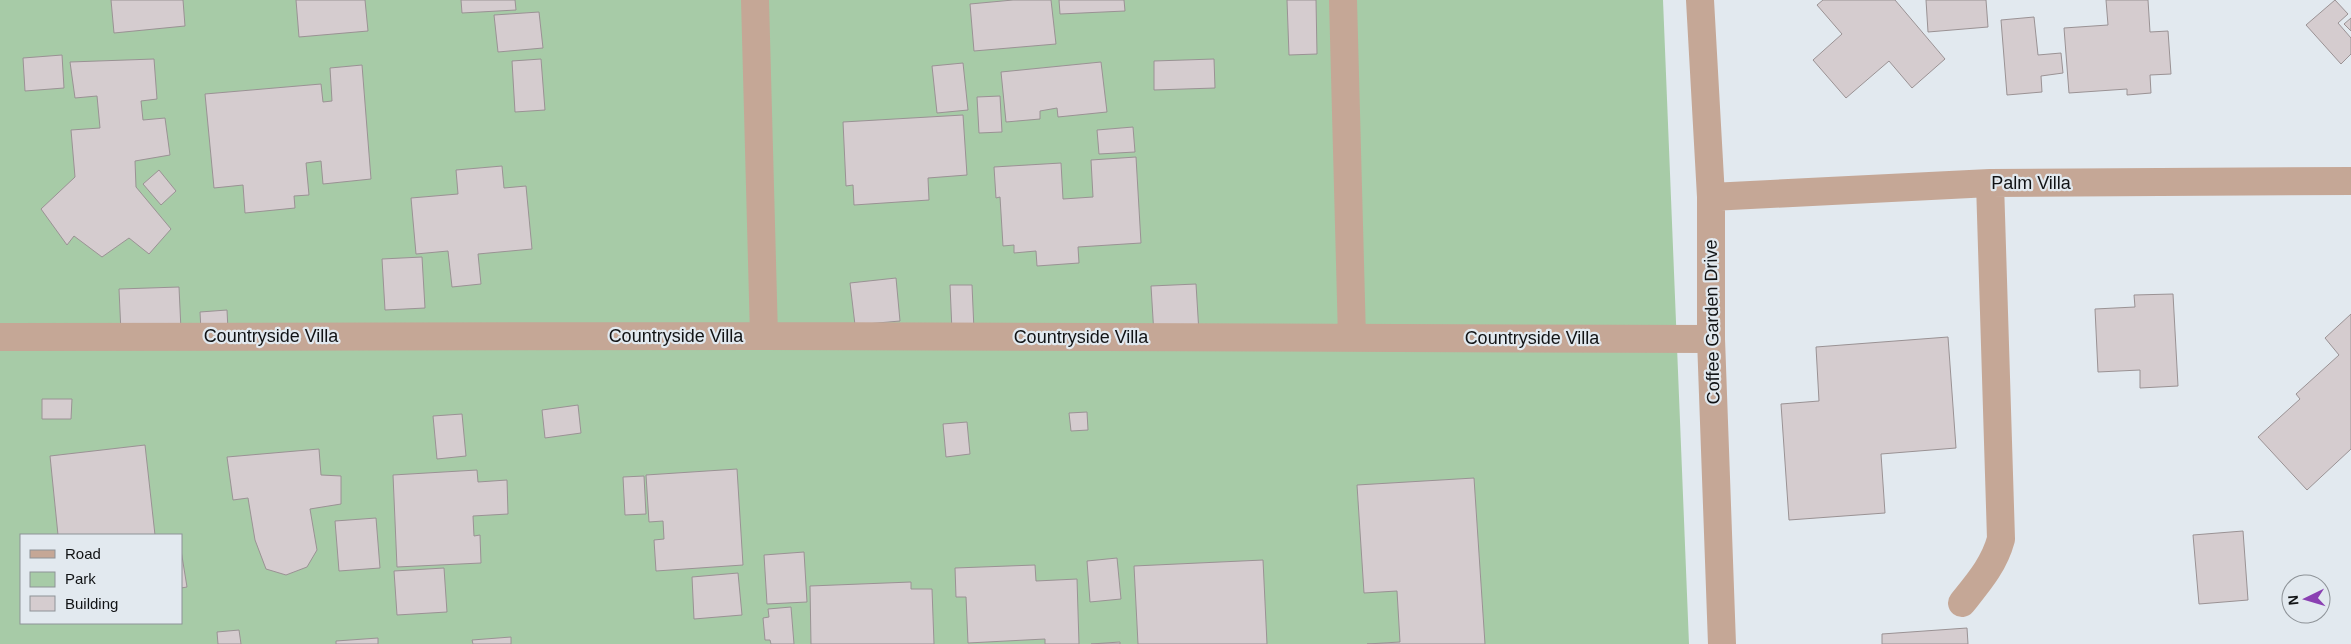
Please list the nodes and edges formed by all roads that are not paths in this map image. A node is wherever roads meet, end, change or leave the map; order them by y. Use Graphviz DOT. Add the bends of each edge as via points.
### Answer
graph roads {
  1 [pos="755,0"];
  2 [pos="1343,0"];
  3 [pos="1700,0"];
  4 [pos="2351,181"];
  5 [pos="1990,183"];
  6 [pos="1710,197"];
  7 [pos="764,336"];
  8 [pos="0,337"];
  9 [pos="1352,338"];
  10 [pos="1711,339"];
  11 [pos="1962,603"];
  12 [pos="1722,644"];
  1 -- 7 [label="street"];
  2 -- 9 [label="street"];
  3 -- 6 [label="street, Coffee Garden Drive"];
  4 -- 5 [label="street, Palm Villa"];
  5 -- 6 [label="street, Palm Villa"];
  5 -- 11 [label="street" via="2001,539 1998,552 1986,573"];
  6 -- 10 [label="street, Coffee Garden Drive"];
  7 -- 8 [label="street, Countryside Villa"];
  7 -- 9 [label="street, Countryside Villa"];
  9 -- 10 [label="street, Countryside Villa"];
  10 -- 12 [label="street, Coffee Garden Drive"];
}
